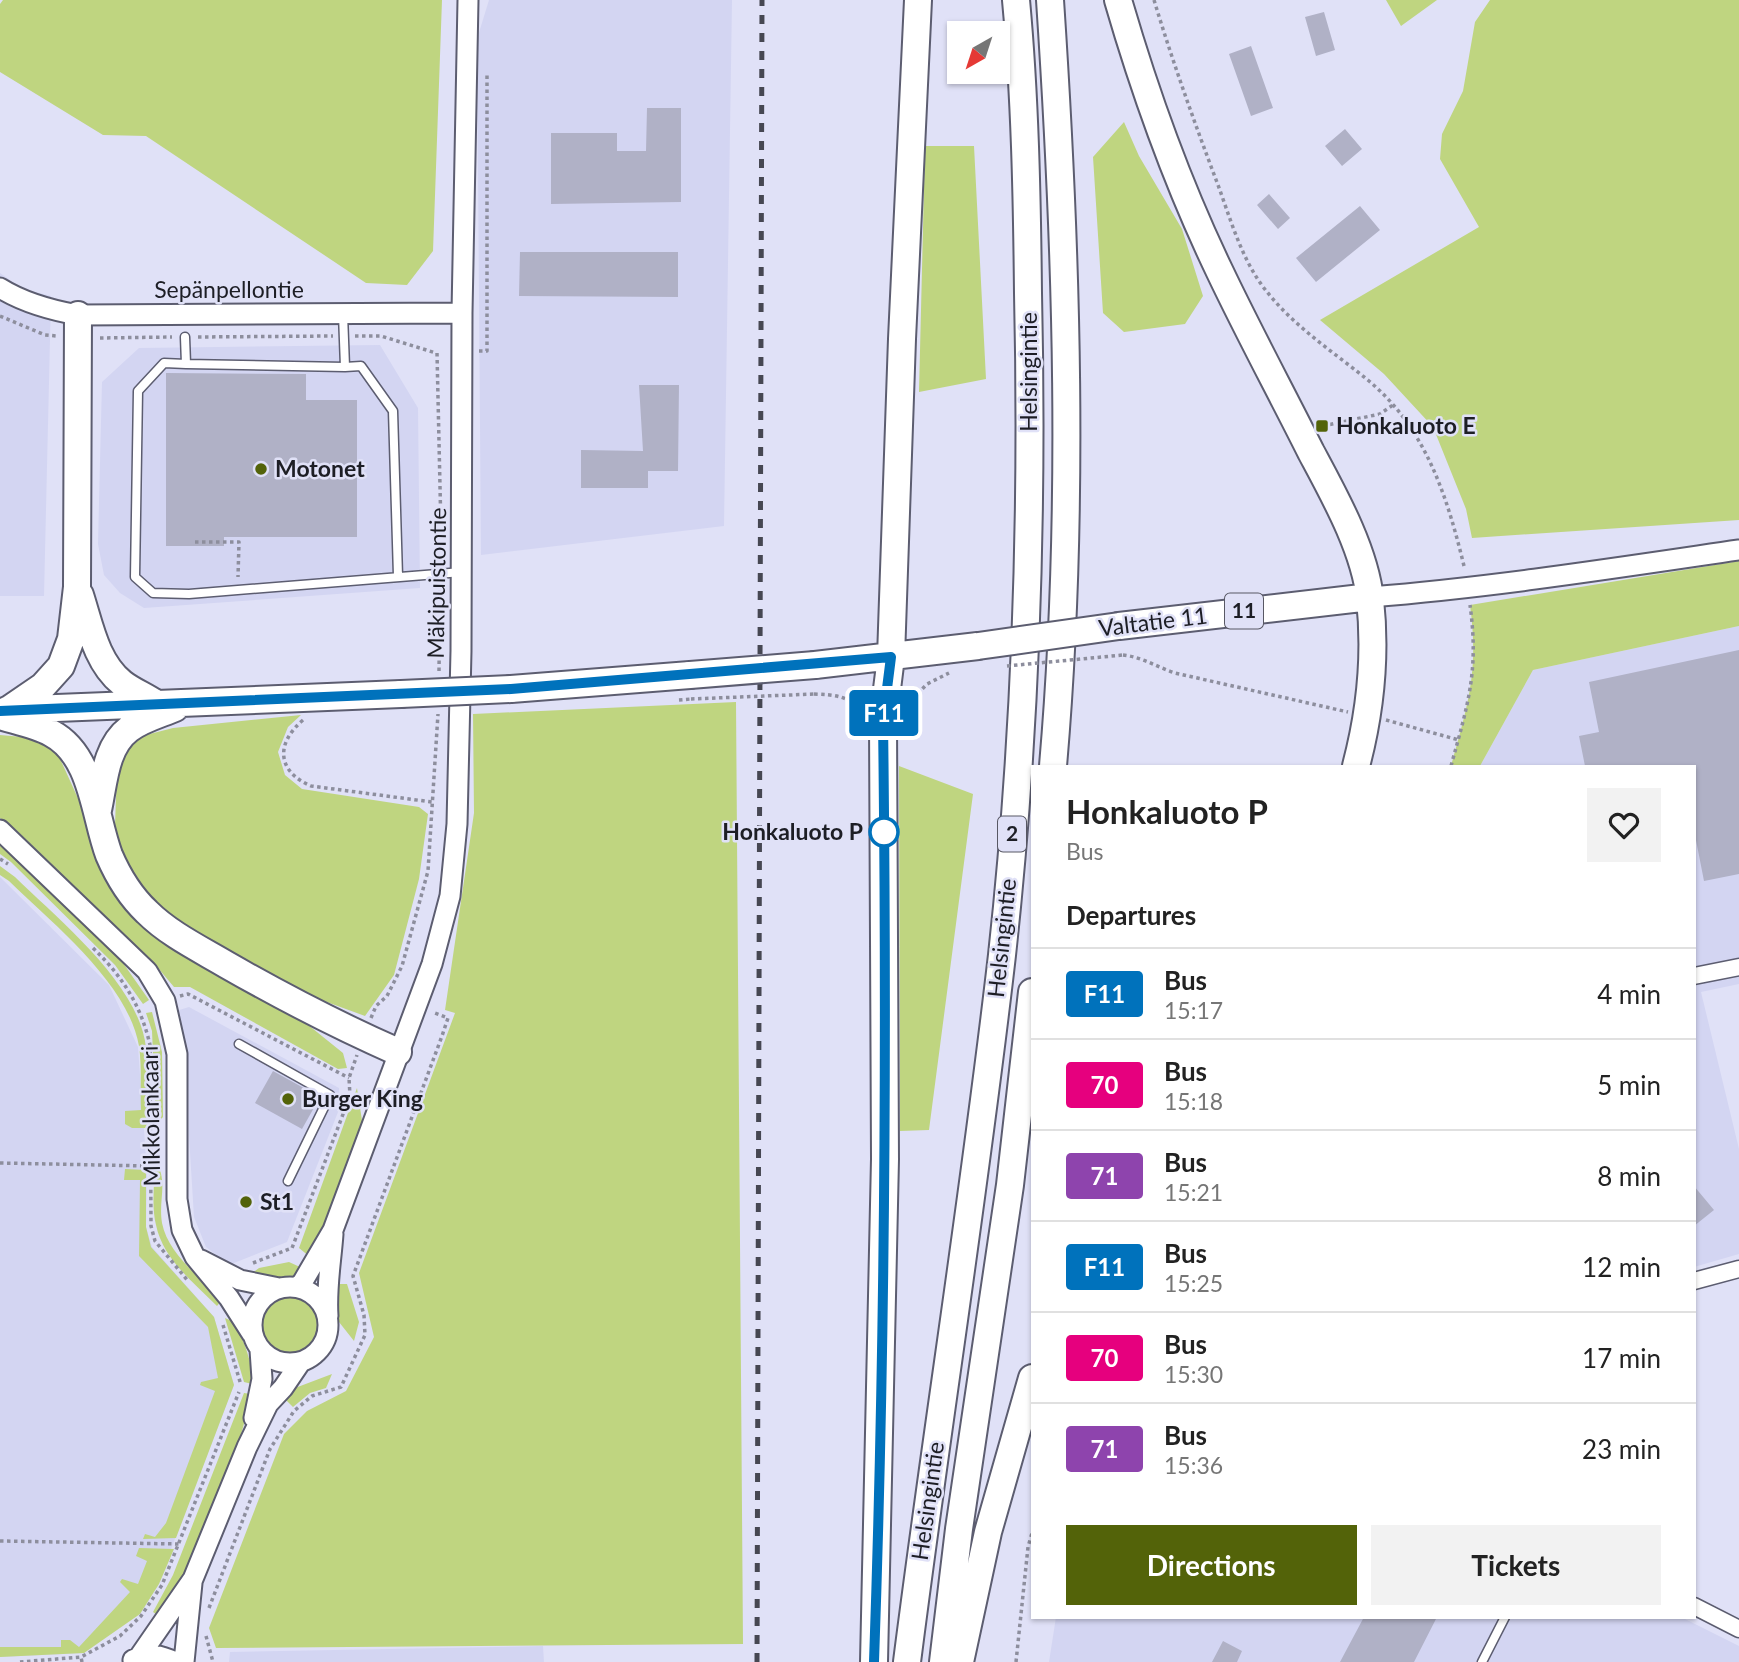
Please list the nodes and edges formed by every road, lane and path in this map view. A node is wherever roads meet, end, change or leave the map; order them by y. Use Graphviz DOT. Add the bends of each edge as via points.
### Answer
graph roads {
  1 [pos="468,0"];
  2 [pos="918,0"];
  3 [pos="1016,0"];
  4 [pos="1050,0"];
  5 [pos="1118,0"];
  6 [pos="1154,0"];
  7 [pos="487,71"];
  8 [pos="0,288"];
  9 [pos="463,313"];
  10 [pos="343,314"];
  11 [pos="0,316"];
  12 [pos="77,326"];
  13 [pos="344,336"];
  14 [pos="185,337"];
  15 [pos="462,351"];
  16 [pos="186,364"];
  17 [pos="345,367"];
  18 [pos="1393,405"];
  19 [pos="1322,426"];
  20 [pos="195,542"];
  21 [pos="1739,550"];
  22 [pos="1464,566"];
  23 [pos="462,572"];
  24 [pos="398,576"];
  25 [pos="77,587"];
  26 [pos="238,590"];
  27 [pos="1370,597"];
  28 [pos="1470,605"];
  29 [pos="891,657"];
  30 [pos="1007,666"];
  31 [pos="690,687"];
  32 [pos="814,694"];
  33 [pos="190,702"];
  34 [pos="155,703"];
  35 [pos="3,712"];
  36 [pos="1353,713"];
  37 [pos="306,718"];
  38 [pos="1383,719"];
  39 [pos="1458,740"];
  40 [pos="1053,765"];
  41 [pos="1356,765"];
  42 [pos="1451,765"];
  43 [pos="432,802"];
  44 [pos="97,812"];
  45 [pos="0,830"];
  46 [pos="0,859"];
  47 [pos="16,870"];
  48 [pos="92,946"];
  49 [pos="1739,967"];
  50 [pos="1696,976"];
  51 [pos="166,1001"];
  52 [pos="1031,1001"];
  53 [pos="364,1037"];
  54 [pos="239,1044"];
  55 [pos="398,1052"];
  56 [pos="349,1078"];
  57 [pos="0,1163"];
  58 [pos="150,1167"];
  59 [pos="288,1181"];
  60 [pos="333,1230"];
  61 [pos="195,1257"];
  62 [pos="1739,1269"];
  63 [pos="240,1280"];
  64 [pos="1696,1280"];
  65 [pos="192,1284"];
  66 [pos="288,1288"];
  67 [pos="229,1298"];
  68 [pos="328,1317"];
  69 [pos="256,1342"];
  70 [pos="300,1363"];
  71 [pos="1031,1382"];
  72 [pos="247,1447"];
  73 [pos="1031,1536"];
  74 [pos="0,1541"];
  75 [pos="179,1544"];
  76 [pos="193,1578"];
  77 [pos="1696,1607"];
  78 [pos="1504,1619"];
  79 [pos="1739,1629"];
  80 [pos="82,1659"];
  81 [pos="131,1661"];
  82 [pos="20,1662"];
  83 [pos="175,1662"];
  84 [pos="184,1662"];
  85 [pos="874,1662"];
  86 [pos="907,1662"];
  87 [pos="943,1662"];
  88 [pos="960,1662"];
  89 [pos="1016,1662"];
  90 [pos="1482,1662"];
  1 -- 9 [label="street, Mäkipuistontie"];
  2 -- 29 [label="highway"];
  3 -- 86 [label="highway, Helsingintie / 2" via="1026,173 1030,391 1028,585 1020,738 1000,964 974,1179"];
  4 -- 40 [label="highway, Helsingintie" via="1061,169 1066,387"];
  5 -- 27 [label="highway" via="1189,204 1334,495 1356,545"];
  6 -- 18 [label="path" via="1185,97 1256,276 1276,304"];
  7 -- 15 [label="path" via="487,351"];
  8 -- 12 [label="street, Sepänpellontie"];
  9 -- 10 [label="street, Sepänpellontie"];
  9 -- 15 [label="street, Mäkipuistontie"];
  10 -- 12 [label="street, Sepänpellontie"];
  10 -- 13 [label="lane"];
  11 -- 12 [label="path" via="45,335"];
  12 -- 14 [label="path"];
  12 -- 25 [label="highway"];
  13 -- 14 [label="path"];
  13 -- 15 [label="path" via="381,336 437,353"];
  13 -- 17 [label="lane"];
  14 -- 16 [label="lane"];
  15 -- 23 [label="street, Mäkipuistontie"];
  16 -- 17 [label="lane"];
  16 -- 26 [label="lane" via="164,363 138,391 135,577 153,593"];
  17 -- 24 [label="lane" via="361,366 393,411"];
  18 -- 19 [label="path" via="1380,414"];
  18 -- 22 [label="path" via="1419,438 1436,471"];
  20 -- 26 [label="path" via="239,542"];
  21 -- 27 [label="street"];
  23 -- 24 [label="lane"];
  23 -- 55 [label="street, Mäkipuistontie" via="457,824 450,896 432,964"];
  24 -- 26 [label="lane"];
  25 -- 34 [label="highway" via="105,665 122,683"];
  25 -- 35 [label="highway" via="71,639 61,666 43,687"];
  27 -- 29 [label="highway, Valtatie 11 / 11, bridge"];
  27 -- 41 [label="highway" via="1372,669"];
  28 -- 39 [label="path" via="1474,669"];
  29 -- 31 [label="highway, 11, bridge"];
  29 -- 85 [label="highway" via="883,720 885,1146"];
  30 -- 36 [label="path, bridge" via="1137,656 1175,673"];
  31 -- 32 [label="path, bridge"];
  31 -- 33 [label="highway, 11, bridge"];
  33 -- 34 [label="highway, 11"];
  33 -- 44 [label="highway" via="130,728 119,739 108,761"];
  34 -- 35 [label="highway, 11"];
  35 -- 44 [label="highway" via="50,732 68,747 87,779"];
  37 -- 43 [label="path" via="284,745 287,767 302,782"];
  38 -- 39 [label="path"];
  39 -- 42 [label="path"];
  44 -- 53 [label="highway" via="115,868 149,914 291,1001"];
  45 -- 51 [label="street, Mikkolankaari" via="147,971"];
  46 -- 47 [label="path"];
  48 -- 58 [label="path" via="128,989 144,1021 150,1045"];
  49 -- 50 [label="street"];
  51 -- 56 [label="path" via="188,994"];
  51 -- 61 [label="street, Mikkolankaari" via="177,1054 177,1199 182,1230"];
  52 -- 87 [label="highway, Helsingintie"];
  53 -- 55 [label="highway"];
  53 -- 56 [label="path"];
  54 -- 59 [label="lane" via="330,1095"];
  55 -- 60 [label="street, Mäkipuistontie"];
  56 -- 63 [label="path" via="350,1096 292,1248 249,1264"];
  57 -- 58 [label="path"];
  58 -- 65 [label="path" via="155,1241"];
  60 -- 66 [label="street, Mäkipuistontie" via="302,1283"];
  60 -- 68 [label="street, Mäkipuistontie"];
  61 -- 63 [label="street"];
  61 -- 67 [label="street, Mikkolankaari"];
  62 -- 64 [label="street"];
  63 -- 66 [label="street"];
  66 -- 68 [label="street" via="310,1292"];
  66 -- 69 [label="street" via="262,1298 253,1314"];
  67 -- 69 [label="street, Mikkolankaari"];
  67 -- 75 [label="path" via="219,1312 242,1387"];
  68 -- 70 [label="street" via="323,1345"];
  69 -- 70 [label="street" via="271,1359"];
  69 -- 72 [label="street" via="262,1379"];
  70 -- 72 [label="street" via="268,1404"];
  71 -- 88 [label="highway" via="988,1532"];
  72 -- 76 [label="street"];
  73 -- 89 [label="path"];
  74 -- 75 [label="path"];
  75 -- 80 [label="path" via="163,1585 141,1616 120,1636"];
  76 -- 81 [label="street"];
  76 -- 84 [label="street"];
  77 -- 79 [label="street"];
  78 -- 90 [label="lane"];
  80 -- 82 [label="path"];
  81 -- 83 [label="street" via="151,1654"];
}
